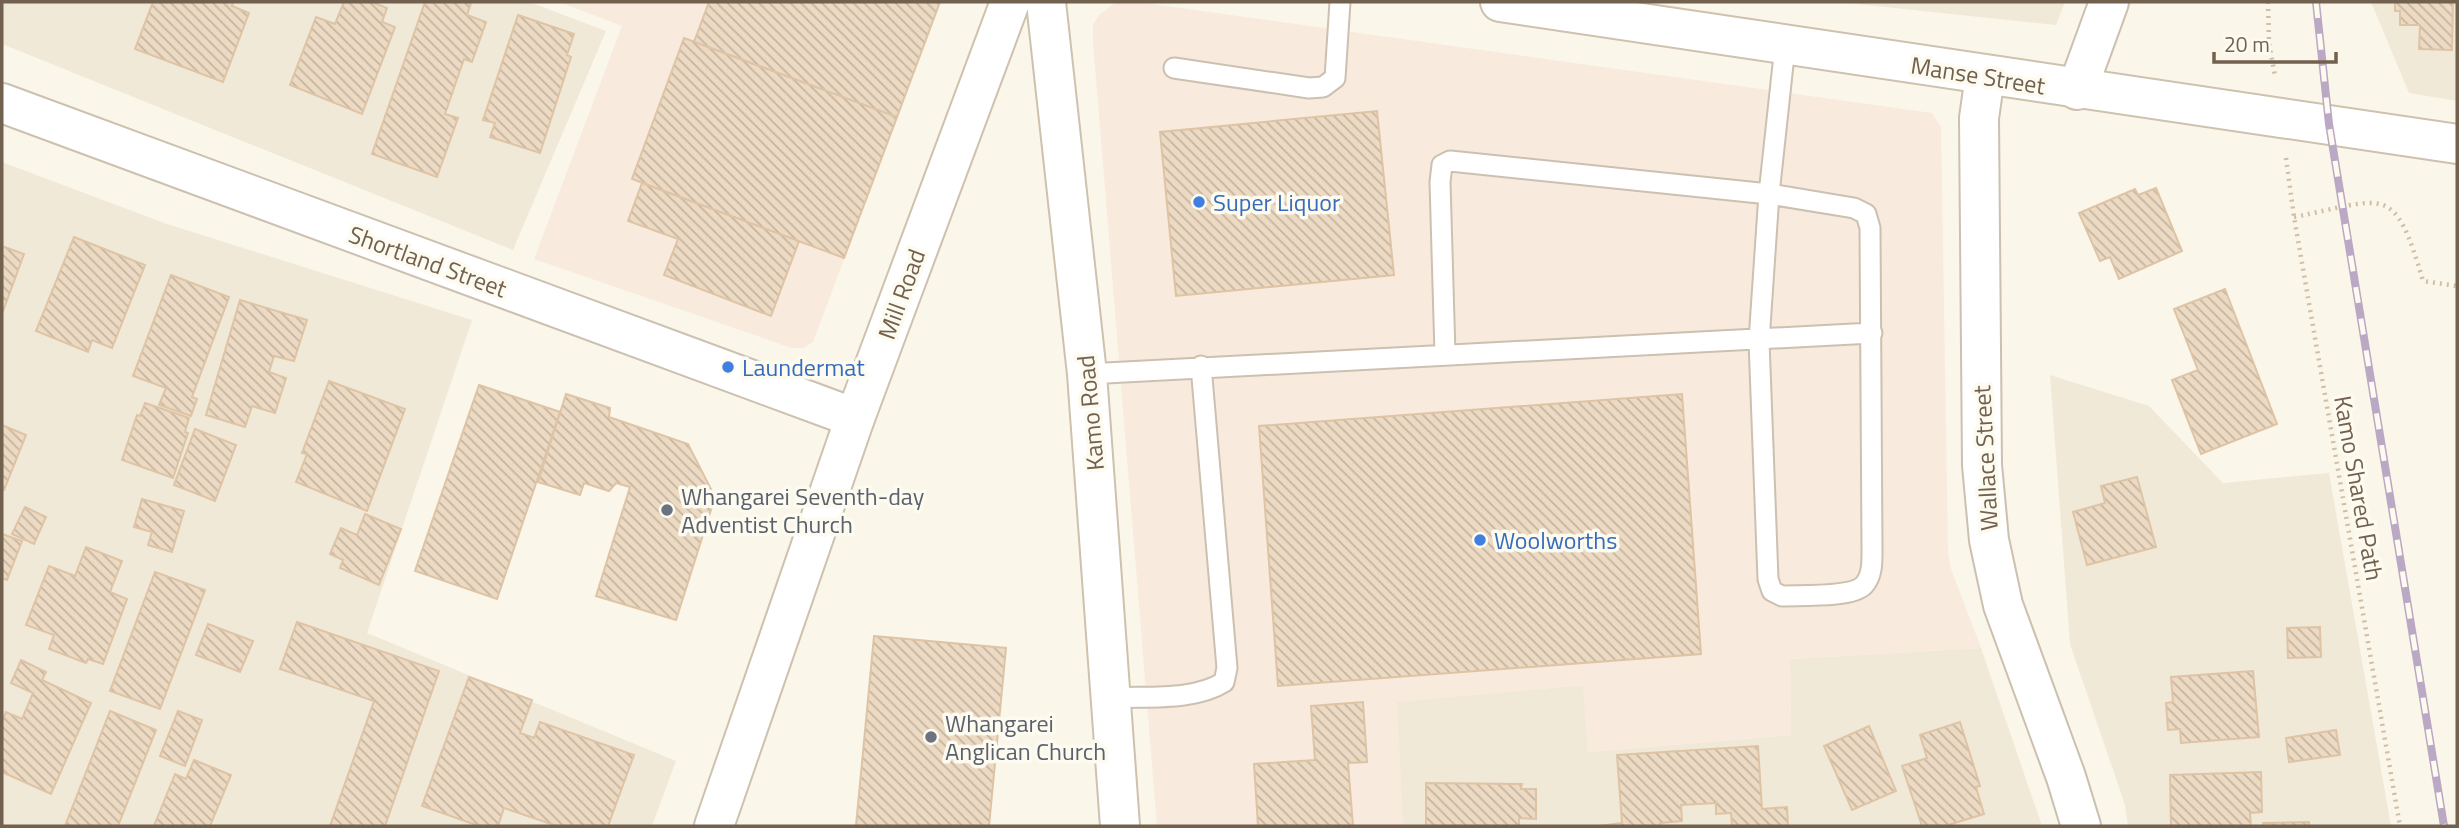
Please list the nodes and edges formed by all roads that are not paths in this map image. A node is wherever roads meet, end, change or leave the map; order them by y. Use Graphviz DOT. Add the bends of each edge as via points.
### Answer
graph roads {
  1 [pos="1010,2"];
  2 [pos="1046,2"];
  3 [pos="1340,2"];
  4 [pos="1500,2"];
  5 [pos="2109,2"];
  6 [pos="1546,5"];
  7 [pos="1785,46"];
  8 [pos="1174,68"];
  9 [pos="1985,76"];
  10 [pos="2077,90"];
  11 [pos="2,103"];
  12 [pos="2457,144"];
  13 [pos="1769,194"];
  14 [pos="1872,333"];
  15 [pos="1759,341"];
  16 [pos="1445,354"];
  17 [pos="1201,366"];
  18 [pos="1087,374"];
  19 [pos="855,418"];
  20 [pos="1113,698"];
  21 [pos="713,826"];
  22 [pos="1121,826"];
  23 [pos="2081,826"];
  1 -- 19 [label="street, Mill Road"];
  2 -- 18 [label="street, Kamo Road"];
  3 -- 8 [label="lane" via="1335,78 1322,87"];
  4 -- 6 [label="street, Manse Street"];
  5 -- 10 [label="street"];
  6 -- 7 [label="street, Manse Street"];
  7 -- 9 [label="street, Manse Street"];
  7 -- 13 [label="lane"];
  9 -- 10 [label="street, Manse Street"];
  9 -- 23 [label="street, Wallace Street" via="1979,118 1981,438 1989,540 2003,605"];
  10 -- 12 [label="street, Manse Street"];
  11 -- 19 [label="street, Shortland Street"];
  13 -- 14 [label="lane" via="1866,214"];
  13 -- 15 [label="lane"];
  13 -- 16 [label="lane" via="1450,161 1442,165 1440,182"];
  14 -- 15 [label="lane"];
  14 -- 15 [label="lane" via="1871,573 1853,593 1782,596 1772,591 1767,565"];
  15 -- 16 [label="lane"];
  16 -- 17 [label="lane"];
  17 -- 18 [label="lane"];
  17 -- 20 [label="lane" via="1227,668 1224,682 1193,693"];
  18 -- 20 [label="street, Kamo Road"];
  19 -- 21 [label="street, Mill Road"];
  20 -- 22 [label="street, Kamo Road"];
}
